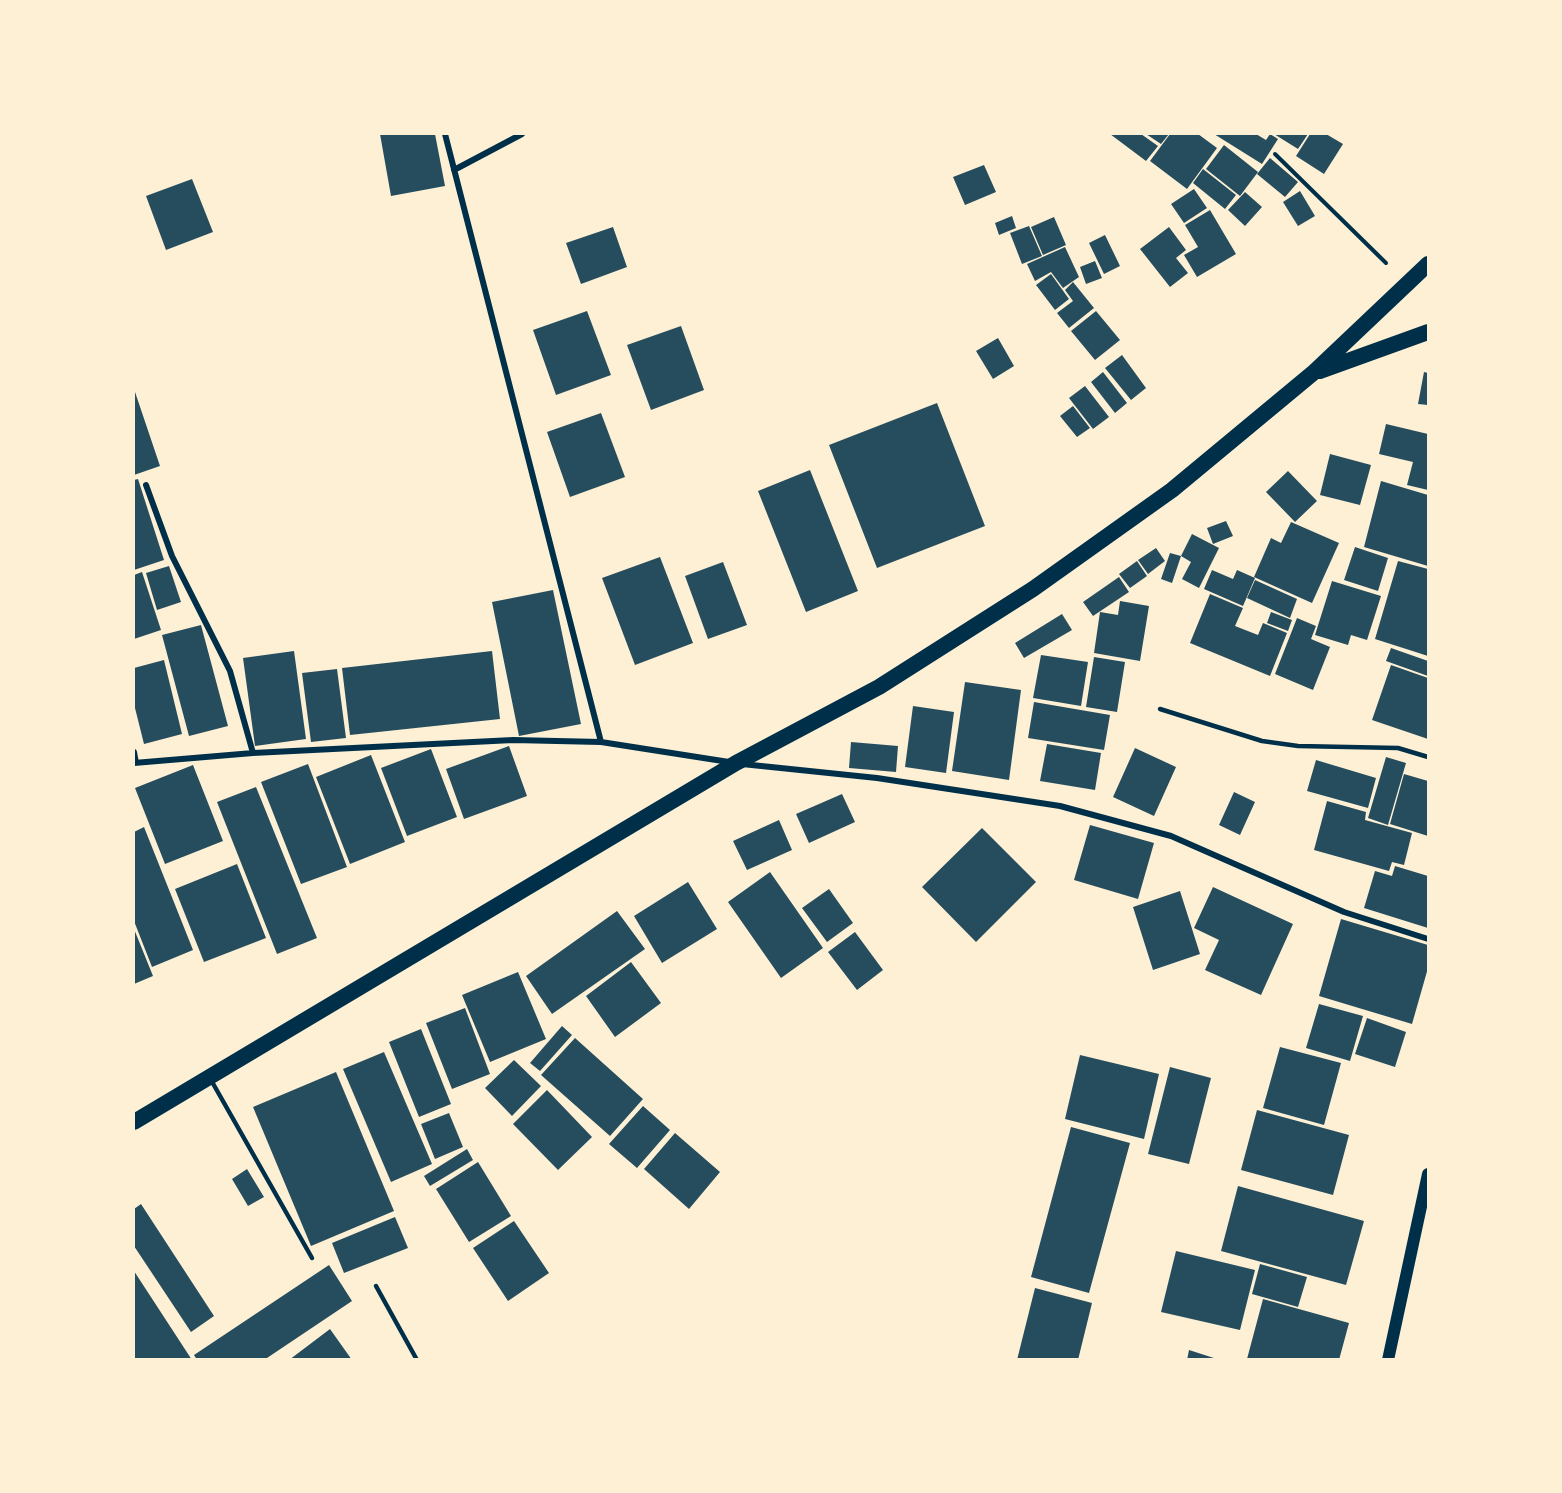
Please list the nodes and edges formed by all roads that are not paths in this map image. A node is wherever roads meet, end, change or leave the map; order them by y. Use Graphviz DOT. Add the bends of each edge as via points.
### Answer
graph roads {
  1 [pos="446,134"];
  2 [pos="522,134"];
  3 [pos="454,171"];
  4 [pos="1428,264"];
  5 [pos="1428,332"];
  6 [pos="1313,373"];
  7 [pos="146,485"];
  8 [pos="1160,709"];
  9 [pos="601,742"];
  10 [pos="134,752"];
  11 [pos="253,753"];
  12 [pos="1428,757"];
  13 [pos="135,763"];
  14 [pos="736,763"];
  15 [pos="1428,939"];
  16 [pos="209,1078"];
  17 [pos="134,1122"];
  18 [pos="1428,1174"];
  19 [pos="312,1258"];
  20 [pos="375,1286"];
  21 [pos="417,1359"];
  22 [pos="1388,1359"];
  1 -- 3 [label="street"];
  2 -- 3 [label="street"];
  3 -- 9 [label="street"];
  4 -- 6 [label="highway"];
  5 -- 6 [label="highway"];
  6 -- 14 [label="highway" via="1172,490 1033,589 879,687"];
  7 -- 11 [label="street" via="172,556 230,671"];
  8 -- 12 [label="lane" via="1262,741 1298,746 1398,748"];
  9 -- 11 [label="street" via="513,740"];
  9 -- 14 [label="street"];
  10 -- 13 [label="street"];
  11 -- 13 [label="street"];
  14 -- 15 [label="street" via="877,778 1060,806 1171,836 1344,912"];
  14 -- 16 [label="highway"];
  16 -- 17 [label="highway"];
  16 -- 19 [label="lane"];
  18 -- 22 [label="main road"];
  20 -- 21 [label="lane"];
}
